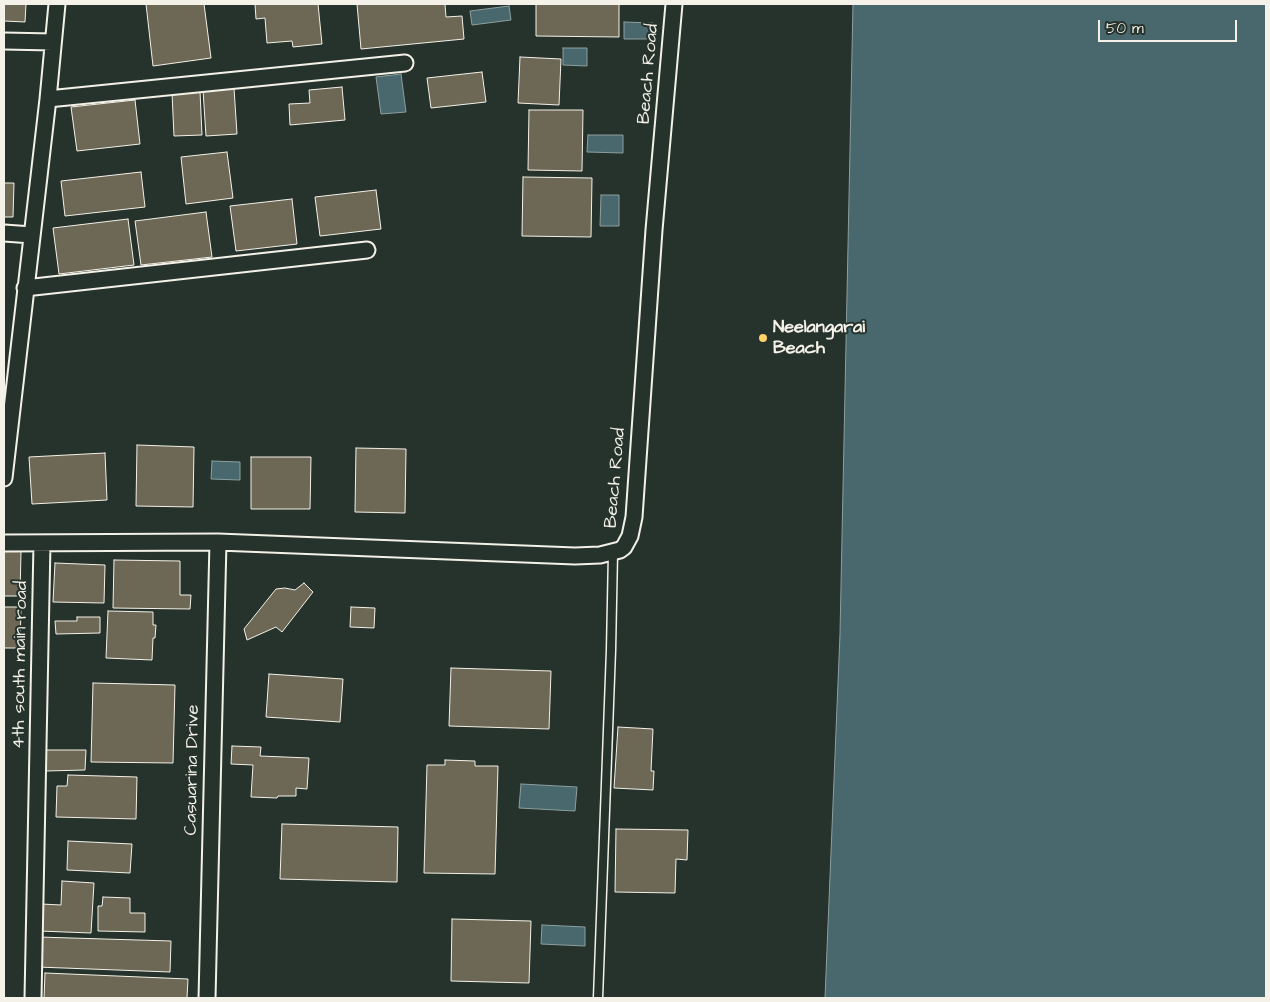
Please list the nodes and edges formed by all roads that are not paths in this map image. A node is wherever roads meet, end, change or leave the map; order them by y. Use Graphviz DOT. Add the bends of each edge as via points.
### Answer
graph roads {
  1 [pos="57,4"];
  2 [pos="674,4"];
  3 [pos="4,41"];
  4 [pos="53,42"];
  5 [pos="405,63"];
  6 [pos="48,99"];
  7 [pos="4,233"];
  8 [pos="32,234"];
  9 [pos="367,250"];
  10 [pos="26,288"];
  11 [pos="4,478"];
  12 [pos="218,542"];
  13 [pos="42,543"];
  14 [pos="4,544"];
  15 [pos="613,553"];
  16 [pos="33,998"];
  17 [pos="206,998"];
  18 [pos="598,998"];
  1 -- 4 [label="street"];
  2 -- 15 [label="street, Beach Road" via="633,525 624,547"];
  3 -- 4 [label="street"];
  4 -- 6 [label="street"];
  5 -- 6 [label="street"];
  6 -- 8 [label="street"];
  7 -- 8 [label="street"];
  8 -- 10 [label="street"];
  9 -- 10 [label="street"];
  10 -- 11 [label="street"];
  12 -- 13 [label="street, Beach Road"];
  12 -- 15 [label="street, Beach Road" via="575,556"];
  12 -- 17 [label="street, Casuarina Drive"];
  13 -- 14 [label="street, Beach Road"];
  13 -- 16 [label="street, 4th south main road"];
  15 -- 18 [label="lane"];
}
